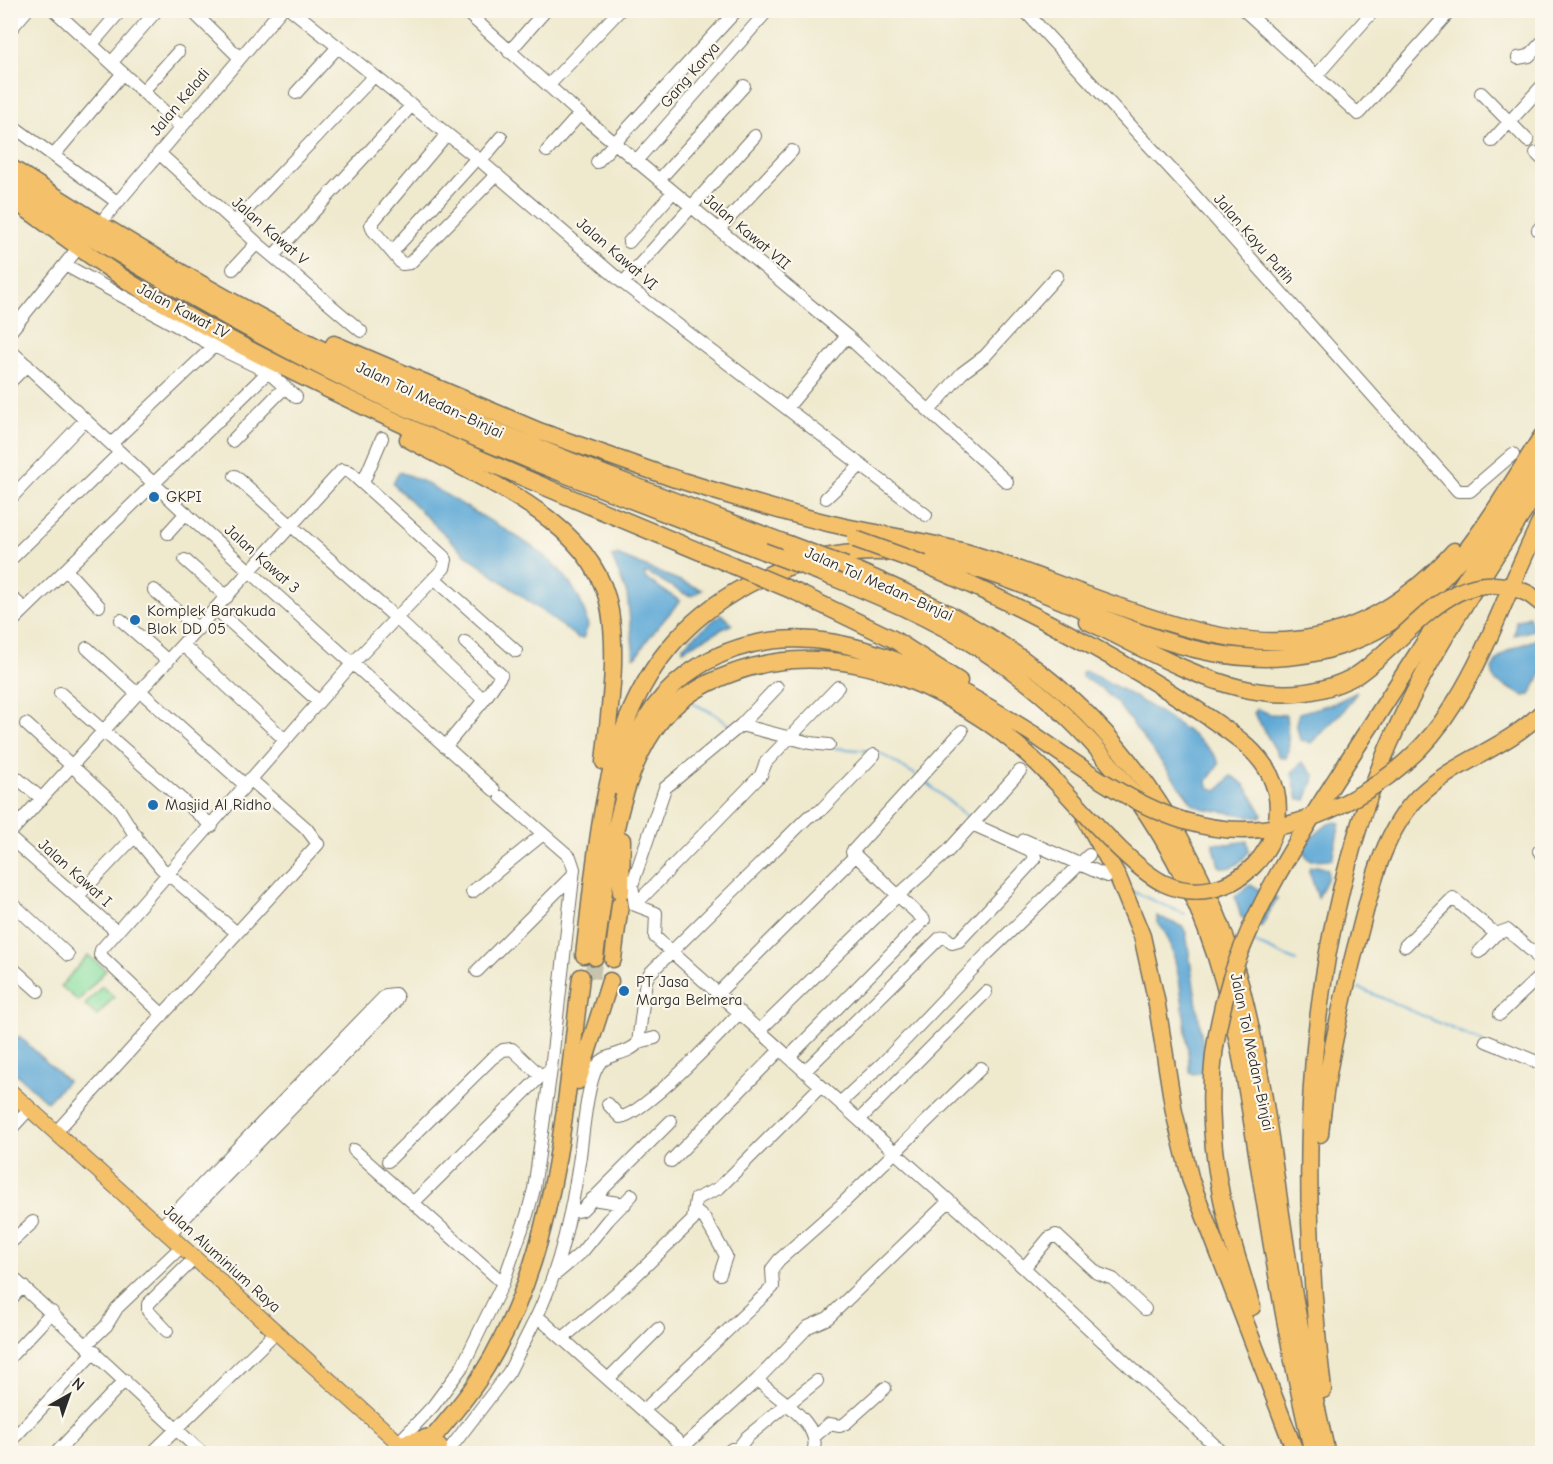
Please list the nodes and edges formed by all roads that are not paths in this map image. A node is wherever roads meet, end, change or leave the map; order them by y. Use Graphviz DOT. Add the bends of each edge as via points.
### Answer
graph roads {
  1 [pos="27,10"];
  2 [pos="121,10"];
  3 [pos="157,10"];
  4 [pos="191,10"];
  5 [pos="281,10"];
  6 [pos="292,10"];
  7 [pos="464,10"];
  8 [pos="546,10"];
  9 [pos="620,10"];
  10 [pos="737,10"];
  11 [pos="768,10"];
  12 [pos="1024,10"];
  13 [pos="1244,10"];
  14 [pos="1374,10"];
  15 [pos="1451,10"];
  16 [pos="63,13"];
  17 [pos="306,15"];
  18 [pos="10,30"];
  19 [pos="1542,42"];
  20 [pos="92,44"];
  21 [pos="337,48"];
  22 [pos="178,52"];
  23 [pos="509,52"];
  24 [pos="239,57"];
  25 [pos="1518,58"];
  26 [pos="112,62"];
  27 [pos="123,72"];
  28 [pos="374,76"];
  29 [pos="1316,76"];
  30 [pos="548,86"];
  31 [pos="1542,86"];
  32 [pos="744,87"];
  33 [pos="143,91"];
  34 [pos="296,93"];
  35 [pos="1480,93"];
  36 [pos="412,105"];
  37 [pos="580,114"];
  38 [pos="1510,122"];
  39 [pos="10,124"];
  40 [pos="180,126"];
  41 [pos="447,134"];
  42 [pos="755,136"];
  43 [pos="501,137"];
  44 [pos="1492,141"];
  45 [pos="1528,141"];
  46 [pos="615,142"];
  47 [pos="547,151"];
  48 [pos="792,151"];
  49 [pos="159,153"];
  50 [pos="54,155"];
  51 [pos="479,159"];
  52 [pos="636,161"];
  53 [pos="597,162"];
  54 [pos="10,167"];
  55 [pos="497,174"];
  56 [pos="659,180"];
  57 [pos="10,185"];
  58 [pos="672,192"];
  59 [pos="10,198"];
  60 [pos="117,202"];
  61 [pos="692,207"];
  62 [pos="106,216"];
  63 [pos="234,223"];
  64 [pos="719,229"];
  65 [pos="629,242"];
  66 [pos="257,243"];
  67 [pos="392,252"];
  68 [pos="74,253"];
  69 [pos="273,256"];
  70 [pos="65,265"];
  71 [pos="233,269"];
  72 [pos="1057,276"];
  73 [pos="623,283"];
  74 [pos="218,295"];
  75 [pos="361,331"];
  76 [pos="10,332"];
  77 [pos="846,336"];
  78 [pos="214,346"];
  79 [pos="10,350"];
  80 [pos="27,365"];
  81 [pos="268,365"];
  82 [pos="10,382"];
  83 [pos="285,387"];
  84 [pos="296,397"];
  85 [pos="787,408"];
  86 [pos="929,411"];
  87 [pos="85,420"];
  88 [pos="1542,429"];
  89 [pos="1542,436"];
  90 [pos="382,438"];
  91 [pos="232,441"];
  92 [pos="116,448"];
  93 [pos="1513,454"];
  94 [pos="1542,461"];
  95 [pos="861,465"];
  96 [pos="235,476"];
  97 [pos="1007,482"];
  98 [pos="153,483"];
  99 [pos="363,483"];
  100 [pos="1542,484"];
  101 [pos="826,498"];
  102 [pos="10,500"];
  103 [pos="186,513"];
  104 [pos="926,515"];
  105 [pos="1542,519"];
  106 [pos="292,526"];
  107 [pos="168,533"];
  108 [pos="860,535"];
  109 [pos="10,560"];
  110 [pos="185,560"];
  111 [pos="928,560"];
  112 [pos="66,570"];
  113 [pos="250,570"];
  114 [pos="434,578"];
  115 [pos="154,590"];
  116 [pos="10,596"];
  117 [pos="227,597"];
  118 [pos="1542,604"];
  119 [pos="99,606"];
  120 [pos="25,609"];
  121 [pos="217,610"];
  122 [pos="396,618"];
  123 [pos="121,620"];
  124 [pos="10,624"];
  125 [pos="198,629"];
  126 [pos="465,642"];
  127 [pos="183,645"];
  128 [pos="87,648"];
  129 [pos="516,651"];
  130 [pos="168,661"];
  131 [pos="352,664"];
  132 [pos="777,687"];
  133 [pos="838,687"];
  134 [pos="138,692"];
  135 [pos="60,693"];
  136 [pos="484,700"];
  137 [pos="318,701"];
  138 [pos="1542,712"];
  139 [pos="26,724"];
  140 [pos="737,728"];
  141 [pos="105,729"];
  142 [pos="962,731"];
  143 [pos="1033,734"];
  144 [pos="284,739"];
  145 [pos="787,740"];
  146 [pos="829,745"];
  147 [pos="645,746"];
  148 [pos="445,747"];
  149 [pos="874,755"];
  150 [pos="73,766"];
  151 [pos="1044,770"];
  152 [pos="1020,771"];
  153 [pos="10,772"];
  154 [pos="248,782"];
  155 [pos="42,798"];
  156 [pos="975,821"];
  157 [pos="212,826"];
  158 [pos="543,834"];
  159 [pos="10,835"];
  160 [pos="136,835"];
  161 [pos="598,843"];
  162 [pos="855,856"];
  163 [pos="1080,864"];
  164 [pos="168,874"];
  165 [pos="573,875"];
  166 [pos="1107,876"];
  167 [pos="606,880"];
  168 [pos="472,892"];
  169 [pos="899,895"];
  170 [pos="77,897"];
  171 [pos="625,900"];
  172 [pos="10,901"];
  173 [pos="234,930"];
  174 [pos="117,932"];
  175 [pos="1496,934"];
  176 [pos="1405,946"];
  177 [pos="671,952"];
  178 [pos="1479,952"];
  179 [pos="68,955"];
  180 [pos="613,959"];
  181 [pos="1542,964"];
  182 [pos="10,966"];
  183 [pos="477,971"];
  184 [pos="1542,974"];
  185 [pos="609,981"];
  186 [pos="38,991"];
  187 [pos="719,992"];
  188 [pos="986,992"];
  189 [pos="160,1012"];
  190 [pos="740,1012"];
  191 [pos="1500,1014"];
  192 [pos="760,1030"];
  193 [pos="655,1038"];
  194 [pos="1486,1041"];
  195 [pos="639,1042"];
  196 [pos="785,1053"];
  197 [pos="1542,1064"];
  198 [pos="981,1068"];
  199 [pos="805,1071"];
  200 [pos="546,1073"];
  201 [pos="313,1078"];
  202 [pos="578,1081"];
  203 [pos="821,1086"];
  204 [pos="10,1091"];
  205 [pos="840,1103"];
  206 [pos="608,1104"];
  207 [pos="30,1108"];
  208 [pos="859,1120"];
  209 [pos="671,1121"];
  210 [pos="53,1129"];
  211 [pos="10,1130"];
  212 [pos="354,1150"];
  213 [pos="894,1152"];
  214 [pos="388,1161"];
  215 [pos="671,1161"];
  216 [pos="592,1199"];
  217 [pos="414,1202"];
  218 [pos="949,1202"];
  219 [pos="695,1211"];
  220 [pos="571,1212"];
  221 [pos="33,1222"];
  222 [pos="164,1232"];
  223 [pos="10,1243"];
  224 [pos="1311,1245"];
  225 [pos="181,1247"];
  226 [pos="195,1258"];
  227 [pos="1024,1268"];
  228 [pos="556,1274"];
  229 [pos="720,1274"];
  230 [pos="10,1275"];
  231 [pos="503,1283"];
  232 [pos="23,1286"];
  233 [pos="10,1300"];
  234 [pos="1145,1309"];
  235 [pos="52,1312"];
  236 [pos="537,1316"];
  237 [pos="658,1329"];
  238 [pos="167,1331"];
  239 [pos="276,1332"];
  240 [pos="563,1338"];
  241 [pos="91,1348"];
  242 [pos="10,1357"];
  243 [pos="609,1378"];
  244 [pos="125,1380"];
  245 [pos="757,1380"];
  246 [pos="817,1381"];
  247 [pos="885,1388"];
  248 [pos="788,1404"];
  249 [pos="644,1410"];
  250 [pos="176,1429"];
  251 [pos="816,1437"];
  252 [pos="10,1442"];
  253 [pos="403,1446"];
  254 [pos="438,1448"];
  255 [pos="690,1451"];
  256 [pos="198,1452"];
  257 [pos="55,1454"];
  258 [pos="151,1454"];
  259 [pos="419,1454"];
  260 [pos="725,1454"];
  261 [pos="812,1454"];
  262 [pos="1224,1454"];
  263 [pos="1297,1454"];
  264 [pos="1313,1454"];
  265 [pos="1327,1454"];
  266 [pos="1332,1454"];
  1 -- 18 [label="street"];
  2 -- 20 [label="street"];
  3 -- 26 [label="street"];
  4 -- 24 [label="street"];
  5 -- 24 [label="street, Jalan Keladi"];
  6 -- 17 [label="street, Jalan Kawat VI"];
  7 -- 23 [label="street, Jalan Kawat VII"];
  8 -- 23 [label="street"];
  9 -- 30 [label="street"];
  10 -- 46 [label="street"];
  11 -- 52 [label="street, Gang Karya"];
  12 -- 93 [label="street, Jalan Kayu Putih" via="1458,491 1470,491"];
  13 -- 29 [label="street"];
  14 -- 29 [label="street"];
  15 -- 29 [label="street" via="1358,114"];
  16 -- 20 [label="street"];
  17 -- 21 [label="street, Jalan Kawat VI"];
  19 -- 25 [label="street" via="1529,56"];
  20 -- 26 [label="street"];
  21 -- 28 [label="street, Jalan Kawat VI"];
  21 -- 34 [label="street"];
  22 -- 33 [label="street"];
  23 -- 30 [label="street, Jalan Kawat VII"];
  24 -- 40 [label="street, Jalan Keladi"];
  26 -- 27 [label="street"];
  27 -- 33 [label="street"];
  27 -- 50 [label="street"];
  28 -- 36 [label="street, Jalan Kawat VI"];
  28 -- 63 [label="street"];
  30 -- 37 [label="street, Jalan Kawat VII"];
  31 -- 38 [label="street"];
  32 -- 56 [label="street"];
  33 -- 40 [label="street"];
  35 -- 38 [label="street"];
  36 -- 41 [label="street, Jalan Kawat VI"];
  36 -- 69 [label="street"];
  37 -- 46 [label="street, Jalan Kawat VII"];
  37 -- 47 [label="street"];
  38 -- 44 [label="street"];
  38 -- 45 [label="street"];
  39 -- 50 [label="street"];
  40 -- 49 [label="street, Jalan Keladi"];
  41 -- 51 [label="street, Jalan Kawat VI"];
  41 -- 67 [label="street" via="372,224"];
  42 -- 61 [label="street"];
  43 -- 51 [label="street"];
  46 -- 52 [label="street, Jalan Kawat VII"];
  46 -- 53 [label="street"];
  48 -- 64 [label="street"];
  49 -- 60 [label="street, Jalan Keladi"];
  49 -- 63 [label="street, Jalan Kawat V"];
  50 -- 60 [label="street"];
  51 -- 55 [label="street, Jalan Kawat VI"];
  51 -- 67 [label="street"];
  52 -- 56 [label="street, Jalan Kawat VII"];
  54 -- 74 [label="highway, Jalan Tol Medan–Binjai"];
  55 -- 67 [label="street" via="410,263 402,264"];
  55 -- 73 [label="street, Jalan Kawat VI"];
  56 -- 58 [label="street, Jalan Kawat VII"];
  57 -- 264 [label="highway, Jalan Tol Medan–Binjai, bridge" via="197,301 361,386 515,454 822,573 936,623 1020,677 1066,715 1147,810 1208,933 1233,1017 1278,1286"];
  58 -- 61 [label="street, Jalan Kawat VII"];
  58 -- 65 [label="street"];
  59 -- 81 [label="highway" via="157,299"];
  60 -- 62 [label="street, Jalan Keladi"];
  61 -- 64 [label="street, Jalan Kawat VII"];
  61 -- 73 [label="street"];
  63 -- 66 [label="street, Jalan Kawat V"];
  64 -- 77 [label="street, Jalan Kawat VII"];
  66 -- 69 [label="street, Jalan Kawat V"];
  66 -- 71 [label="street"];
  68 -- 70 [label="street"];
  69 -- 75 [label="street, Jalan Kawat V"];
  70 -- 76 [label="street"];
  70 -- 78 [label="street, Jalan Kawat IV"];
  72 -- 86 [label="street"];
  73 -- 85 [label="street, Jalan Kawat VI"];
  74 -- 108 [label="highway" via="539,431 667,476"];
  74 -- 265 [label="highway, Jalan Tol Medan–Binjai, bridge" via="462,416 846,566 949,613 1041,673 1086,714 1143,781 1177,834 1225,938 1242,991 1292,1284"];
  77 -- 85 [label="street"];
  77 -- 86 [label="street, Jalan Kawat VII"];
  78 -- 81 [label="street, Jalan Kawat IV"];
  78 -- 92 [label="street"];
  79 -- 80 [label="street, Jalan Kawat 3"];
  80 -- 82 [label="street"];
  80 -- 87 [label="street, Jalan Kawat 3"];
  81 -- 83 [label="street, Jalan Kawat IV"];
  81 -- 98 [label="street"];
  81 -- 143 [label="highway, bridge" via="796,592 893,639 956,678"];
  81 -- 161 [label="highway" via="531,507 568,534 593,564 607,596 613,638"];
  83 -- 84 [label="street, Jalan Kawat IV"];
  83 -- 91 [label="street"];
  85 -- 95 [label="street, Jalan Kawat VI"];
  86 -- 97 [label="street, Jalan Kawat VII"];
  87 -- 92 [label="street, Jalan Kawat 3"];
  87 -- 102 [label="street"];
  88 -- 108 [label="highway" via="1474,525 1434,572 1381,612 1325,634 1279,641 1206,632 964,552"];
  89 -- 111 [label="highway" via="1480,532 1435,588 1408,612 1380,629 1311,655 1269,660 1203,652 995,574"];
  90 -- 99 [label="street"];
  92 -- 98 [label="street, Jalan Kawat 3"];
  92 -- 109 [label="street"];
  94 -- 263 [label="highway, bridge" via="1270,884 1237,955 1222,1004 1213,1057 1210,1126 1215,1174"];
  95 -- 101 [label="street"];
  95 -- 104 [label="street, Jalan Kawat VI"];
  96 -- 106 [label="street"];
  98 -- 103 [label="street, Jalan Kawat 3"];
  98 -- 112 [label="street"];
  99 -- 106 [label="street" via="342,470"];
  99 -- 114 [label="street" via="444,557 444,568"];
  100 -- 224 [label="highway" via="1414,694 1377,775 1352,850 1331,932 1316,1022 1310,1108"];
  103 -- 107 [label="street"];
  103 -- 113 [label="street, Jalan Kawat 3"];
  105 -- 143 [label="highway, bridge" via="1469,678 1438,728 1388,777 1321,815 1286,826 1249,831 1216,829 1180,820 1108,786"];
  106 -- 113 [label="street"];
  106 -- 122 [label="street"];
  108 -- 111 [label="highway, bridge"];
  110 -- 117 [label="street"];
  111 -- 118 [label="highway, bridge" via="1003,582 1212,679 1262,693 1310,693 1340,684 1373,664 1437,605 1471,586 1507,585"];
  111 -- 151 [label="highway, bridge" via="1075,634 1211,719 1257,756 1269,775 1277,798 1273,834 1260,860 1246,874 1218,888 1185,890 1153,877 1130,858"];
  111 -- 161 [label="highway" via="887,552 818,558 747,585 695,621 657,664 629,711 610,768"];
  112 -- 119 [label="street"];
  112 -- 120 [label="street"];
  113 -- 117 [label="street"];
  113 -- 131 [label="street, Jalan Kawat 3"];
  114 -- 122 [label="street"];
  114 -- 129 [label="street"];
  115 -- 125 [label="street"];
  116 -- 120 [label="street"];
  117 -- 121 [label="street"];
  120 -- 124 [label="street"];
  121 -- 125 [label="street"];
  121 -- 137 [label="street"];
  122 -- 131 [label="street"];
  122 -- 136 [label="street"];
  123 -- 130 [label="street"];
  125 -- 127 [label="street"];
  126 -- 136 [label="street" via="501,675"];
  127 -- 130 [label="street"];
  127 -- 144 [label="street"];
  128 -- 134 [label="street"];
  130 -- 134 [label="street"];
  131 -- 137 [label="street"];
  131 -- 148 [label="street, Jalan Kawat 3"];
  132 -- 140 [label="street"];
  133 -- 145 [label="street"];
  134 -- 141 [label="street"];
  134 -- 154 [label="street"];
  135 -- 141 [label="street"];
  136 -- 148 [label="street"];
  137 -- 144 [label="street"];
  138 -- 224 [label="highway" via="1506,741 1452,771 1419,796 1386,846 1342,999 1327,1075"];
  139 -- 150 [label="street"];
  140 -- 145 [label="street"];
  140 -- 171 [label="street" via="665,788"];
  141 -- 150 [label="street"];
  141 -- 157 [label="street"];
  142 -- 162 [label="street" via="854,849"];
  143 -- 167 [label="highway" via="956,689 888,658 828,641 771,639 724,653 688,673 664,694 639,728 625,760 616,799"];
  144 -- 154 [label="street"];
  145 -- 146 [label="street"];
  145 -- 171 [label="street" via="766,762 761,774"];
  147 -- 151 [label="highway" via="662,720 683,699 727,675 762,664 808,659 856,664 934,692 982,720"];
  147 -- 167 [label="highway" via="624,798"];
  147 -- 171 [label="highway" via="622,834"];
  148 -- 158 [label="street, Jalan Kawat 3"];
  149 -- 177 [label="street"];
  150 -- 155 [label="street"];
  150 -- 160 [label="street" via="118,808"];
  151 -- 263 [label="highway, bridge" via="1096,836 1125,891 1142,936 1174,1112 1191,1181"];
  152 -- 156 [label="street"];
  153 -- 155 [label="street"];
  154 -- 157 [label="street"];
  154 -- 173 [label="street" via="314,836"];
  155 -- 159 [label="street"];
  156 -- 163 [label="street"];
  156 -- 169 [label="street"];
  156 -- 199 [label="street" via="1029,850 1034,860 959,941 952,943 940,938"];
  157 -- 164 [label="street"];
  158 -- 165 [label="street, Jalan Kawat 3" via="573,861"];
  158 -- 168 [label="street"];
  159 -- 170 [label="street, Jalan Kawat I"];
  160 -- 164 [label="street"];
  160 -- 170 [label="street"];
  161 -- 167 [label="highway" via="589,956"];
  162 -- 169 [label="street"];
  162 -- 187 [label="street"];
  163 -- 166 [label="street"];
  163 -- 205 [label="street"];
  164 -- 173 [label="street"];
  164 -- 174 [label="street"];
  165 -- 183 [label="street"];
  165 -- 200 [label="street"];
  169 -- 192 [label="street"];
  169 -- 196 [label="street" via="924,920"];
  170 -- 174 [label="street, Jalan Kawat I"];
  171 -- 177 [label="street" via="656,913 655,937"];
  171 -- 180 [label="highway"];
  172 -- 179 [label="street"];
  173 -- 189 [label="street"];
  174 -- 189 [label="street" via="100,955"];
  175 -- 176 [label="street" via="1453,898"];
  175 -- 178 [label="street"];
  175 -- 181 [label="street" via="1507,930 1514,934"];
  177 -- 187 [label="street"];
  177 -- 195 [label="street" via="647,977"];
  182 -- 186 [label="street"];
  184 -- 191 [label="street"];
  185 -- 202 [label="highway"];
  187 -- 190 [label="street"];
  188 -- 208 [label="street"];
  189 -- 210 [label="street"];
  190 -- 192 [label="street"];
  190 -- 206 [label="street" via="702,1054 633,1113 620,1117"];
  192 -- 196 [label="street"];
  193 -- 195 [label="street"];
  194 -- 197 [label="street"];
  195 -- 220 [label="street" via="597,1067"];
  196 -- 199 [label="street"];
  196 -- 215 [label="street"];
  198 -- 213 [label="street"];
  199 -- 203 [label="street"];
  200 -- 214 [label="street" via="512,1049 503,1050"];
  200 -- 217 [label="street"];
  200 -- 231 [label="street" via="534,1189"];
  201 -- 201 [label="street" via="386,995 395,994 394,1003"];
  201 -- 222 [label="street"];
  202 -- 254 [label="highway" via="558,1214 527,1305 488,1377"];
  202 -- 254 [label="highway" via="587,978 555,1172 537,1250 506,1331"];
  203 -- 205 [label="street"];
  203 -- 219 [label="street" via="719,1188 696,1199"];
  204 -- 207 [label="main road, Jalan Aluminium Raya"];
  205 -- 208 [label="street"];
  207 -- 210 [label="main road, Jalan Aluminium Raya"];
  207 -- 211 [label="street"];
  208 -- 213 [label="street"];
  209 -- 216 [label="street"];
  210 -- 222 [label="main road, Jalan Aluminium Raya"];
  212 -- 217 [label="street"];
  213 -- 218 [label="street"];
  213 -- 249 [label="street" via="779,1260 772,1269 773,1287"];
  216 -- 220 [label="street" via="580,1211"];
  216 -- 228 [label="street" via="629,1200 577,1257"];
  217 -- 231 [label="street"];
  218 -- 227 [label="street"];
  218 -- 245 [label="street" via="828,1318 808,1327"];
  219 -- 229 [label="street" via="711,1228 726,1256"];
  219 -- 240 [label="street" via="693,1220 628,1283"];
  220 -- 228 [label="street"];
  221 -- 223 [label="street"];
  222 -- 225 [label="main road, Jalan Aluminium Raya"];
  224 -- 266 [label="highway" via="1317,1344"];
  225 -- 226 [label="main road, Jalan Aluminium Raya"];
  225 -- 241 [label="street" via="117,1308"];
  226 -- 238 [label="street" via="148,1304 148,1311"];
  226 -- 239 [label="main road, Jalan Aluminium Raya"];
  227 -- 234 [label="street" via="1056,1235 1097,1273 1114,1280"];
  227 -- 262 [label="street"];
  228 -- 236 [label="street"];
  230 -- 232 [label="street"];
  231 -- 253 [label="street" via="462,1367"];
  232 -- 233 [label="street"];
  232 -- 235 [label="street"];
  235 -- 241 [label="street"];
  235 -- 242 [label="street"];
  236 -- 240 [label="street"];
  236 -- 254 [label="street" via="509,1372"];
  237 -- 243 [label="street"];
  239 -- 250 [label="street"];
  239 -- 253 [label="main road, Jalan Aluminium Raya"];
  240 -- 243 [label="street"];
  241 -- 244 [label="street"];
  241 -- 252 [label="street"];
  243 -- 249 [label="street"];
  244 -- 250 [label="street"];
  244 -- 257 [label="street"];
  245 -- 248 [label="street"];
  245 -- 255 [label="street"];
  246 -- 248 [label="street"];
  247 -- 251 [label="street" via="846,1423 829,1424"];
  248 -- 251 [label="street"];
  248 -- 260 [label="street" via="737,1450"];
  249 -- 255 [label="street"];
  250 -- 256 [label="street"];
  250 -- 258 [label="street"];
  251 -- 261 [label="street"];
  253 -- 254 [label="highway"];
  254 -- 259 [label="highway"];
}
